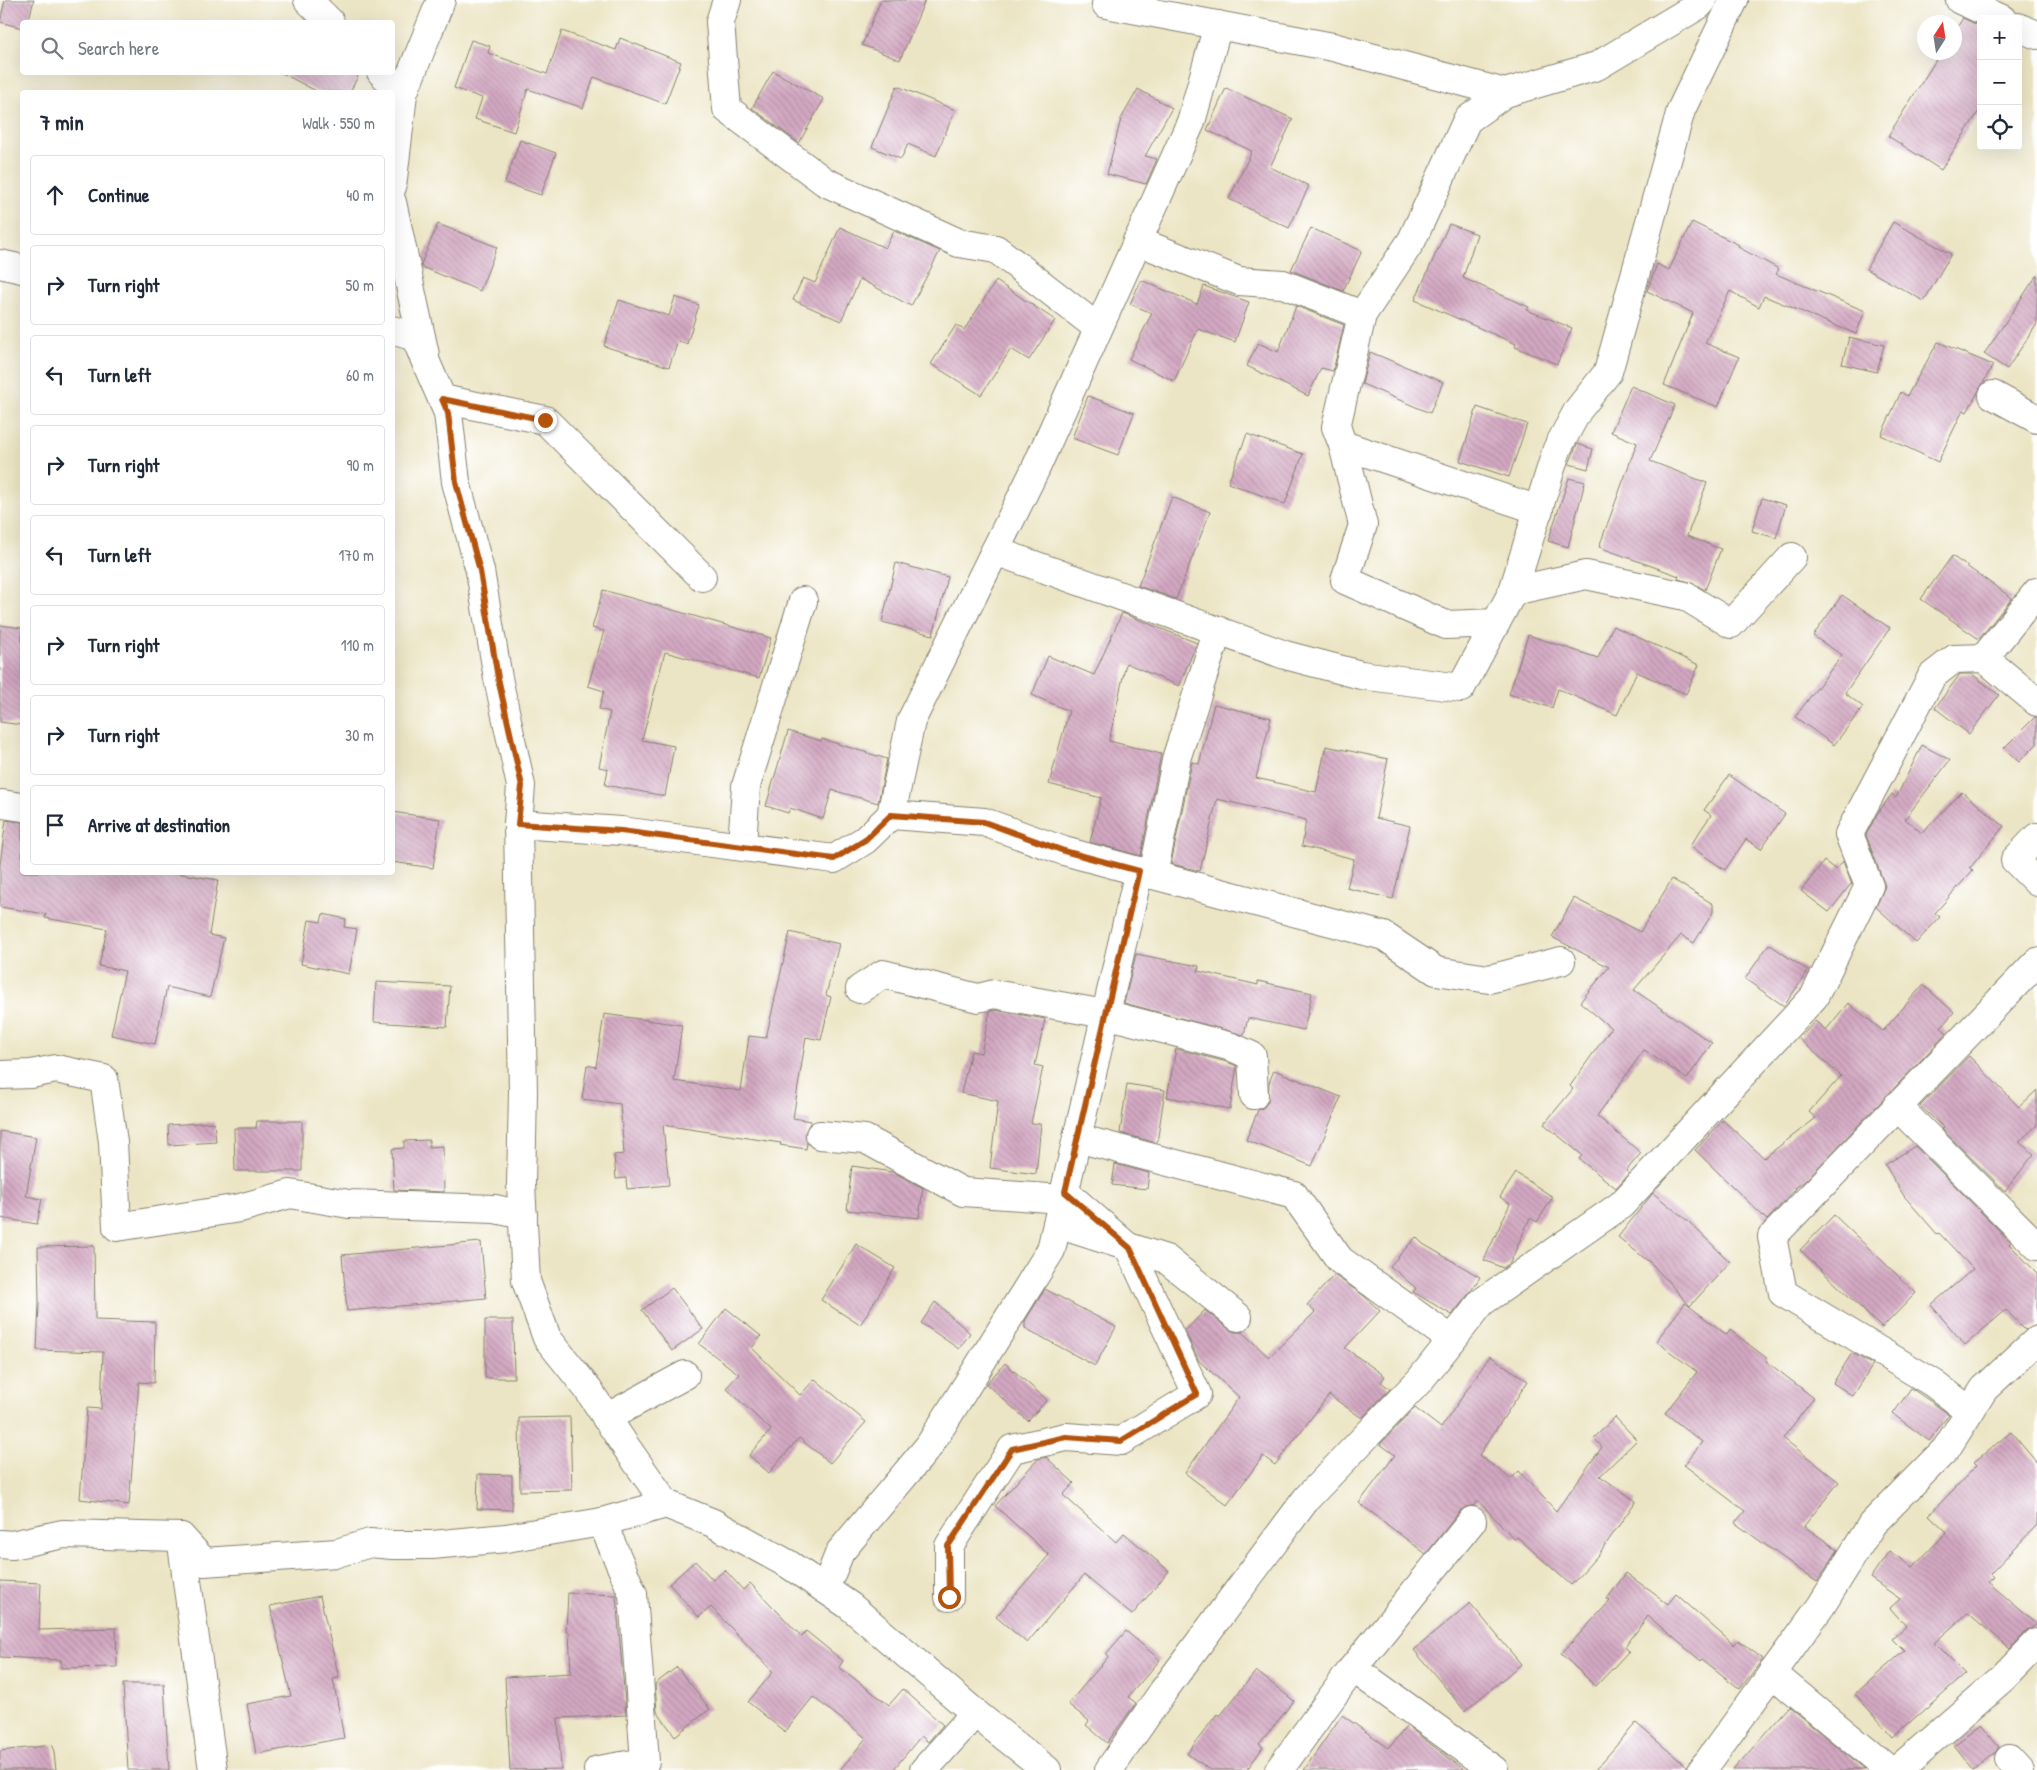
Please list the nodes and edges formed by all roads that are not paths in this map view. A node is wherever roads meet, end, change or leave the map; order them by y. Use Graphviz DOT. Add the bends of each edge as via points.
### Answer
graph roads {
  1 [pos="308,0"];
  2 [pos="441,0"];
  3 [pos="727,0"];
  4 [pos="1703,0"];
  5 [pos="1734,0"];
  6 [pos="1960,0"];
  7 [pos="1106,4"];
  8 [pos="1993,15"];
  9 [pos="328,20"];
  10 [pos="1218,25"];
  11 [pos="2022,29"];
  12 [pos="2037,36"];
  13 [pos="384,75"];
  14 [pos="1505,93"];
  15 [pos="403,94"];
  16 [pos="395,162"];
  17 [pos="395,218"];
  18 [pos="1137,241"];
  19 [pos="0,264"];
  20 [pos="20,269"];
  21 [pos="1362,315"];
  22 [pos="1098,328"];
  23 [pos="395,331"];
  24 [pos="428,368"];
  25 [pos="1993,395"];
  26 [pos="442,399"];
  27 [pos="2037,419"];
  28 [pos="1344,445"];
  29 [pos="1538,510"];
  30 [pos="995,551"];
  31 [pos="1792,556"];
  32 [pos="702,577"];
  33 [pos="1514,591"];
  34 [pos="2037,592"];
  35 [pos="803,601"];
  36 [pos="1496,623"];
  37 [pos="1218,630"];
  38 [pos="1984,658"];
  39 [pos="2037,702"];
  40 [pos="891,815"];
  41 [pos="518,824"];
  42 [pos="2037,837"];
  43 [pos="742,846"];
  44 [pos="1146,873"];
  45 [pos="2037,882"];
  46 [pos="1561,961"];
  47 [pos="2037,962"];
  48 [pos="860,989"];
  49 [pos="1105,1014"];
  50 [pos="0,1075"];
  51 [pos="1254,1095"];
  52 [pos="1897,1106"];
  53 [pos="820,1135"];
  54 [pos="1077,1138"];
  55 [pos="1061,1205"];
  56 [pos="523,1215"];
  57 [pos="2037,1246"];
  58 [pos="1130,1248"];
  59 [pos="1238,1317"];
  60 [pos="1452,1340"];
  61 [pos="2037,1340"];
  62 [pos="685,1375"];
  63 [pos="1970,1411"];
  64 [pos="606,1418"];
  65 [pos="666,1504"];
  66 [pos="602,1522"];
  67 [pos="1472,1522"];
  68 [pos="181,1537"];
  69 [pos="0,1544"];
  70 [pos="825,1589"];
  71 [pos="949,1597"];
  72 [pos="2037,1642"];
  73 [pos="1353,1668"];
  74 [pos="1772,1673"];
  75 [pos="974,1714"];
  76 [pos="213,1770"];
  77 [pos="598,1770"];
  78 [pos="924,1770"];
  79 [pos="1047,1770"];
  80 [pos="1109,1770"];
  81 [pos="1278,1770"];
  82 [pos="1494,1770"];
  83 [pos="1701,1770"];
  84 [pos="1889,1770"];
  85 [pos="1897,1770"];
  1 -- 9 [label="street"];
  2 -- 15 [label="street"];
  3 -- 22 [label="street" via="720,22 728,109 825,182 959,243 996,250"];
  4 -- 14 [label="street" via="1597,66"];
  5 -- 29 [label="street" via="1681,110 1608,372 1578,410 1558,449"];
  6 -- 8 [label="street"];
  7 -- 10 [label="street"];
  10 -- 14 [label="street" via="1333,47"];
  10 -- 18 [label="street" via="1191,122"];
  11 -- 12 [label="street"];
  13 -- 15 [label="street"];
  14 -- 21 [label="street" via="1467,120 1412,240"];
  15 -- 16 [label="street"];
  17 -- 24 [label="street"];
  18 -- 21 [label="street" via="1239,281 1283,284"];
  18 -- 22 [label="street"];
  19 -- 20 [label="street"];
  21 -- 28 [label="street" via="1336,427"];
  22 -- 30 [label="street"];
  23 -- 24 [label="street" via="416,337"];
  24 -- 26 [label="street"];
  25 -- 27 [label="street"];
  26 -- 32 [label="street" via="545,420"];
  26 -- 41 [label="street" via="448,413 456,482 480,571 498,678 522,786"];
  28 -- 29 [label="street"];
  28 -- 36 [label="street" via="1363,525 1345,580 1446,625"];
  29 -- 33 [label="street"];
  30 -- 37 [label="street"];
  30 -- 40 [label="street" via="911,721"];
  31 -- 33 [label="street" via="1731,624 1685,596 1586,575"];
  33 -- 36 [label="street"];
  34 -- 38 [label="street"];
  35 -- 43 [label="street" via="746,786"];
  36 -- 37 [label="street" via="1461,688 1361,675 1285,655"];
  37 -- 44 [label="street" via="1177,756"];
  38 -- 39 [label="street"];
  38 -- 60 [label="street" via="1954,659 1932,676 1849,834 1868,886 1814,997 1620,1205 1482,1302"];
  40 -- 43 [label="street" via="865,840 834,859"];
  40 -- 44 [label="street" via="984,822 1064,851"];
  41 -- 43 [label="street" via="621,831"];
  41 -- 56 [label="street"];
  42 -- 45 [label="street" via="2016,860"];
  44 -- 46 [label="street" via="1384,936 1436,971 1489,979"];
  44 -- 49 [label="street"];
  47 -- 52 [label="street"];
  48 -- 49 [label="street" via="883,974 978,998 994,994"];
  49 -- 51 [label="street" via="1232,1047 1252,1056"];
  49 -- 54 [label="street"];
  50 -- 56 [label="street" via="56,1069 104,1079 117,1227 240,1208 290,1194 349,1204 495,1209"];
  52 -- 57 [label="street"];
  52 -- 63 [label="street" via="1772,1237 1783,1293 1933,1383"];
  53 -- 55 [label="street" via="865,1139 963,1192"];
  54 -- 55 [label="street"];
  54 -- 60 [label="street" via="1294,1195 1340,1260"];
  55 -- 58 [label="street"];
  55 -- 70 [label="street" via="1051,1250 928,1446 840,1552"];
  56 -- 64 [label="street" via="526,1281 547,1338 587,1388"];
  58 -- 59 [label="street" via="1166,1259"];
  58 -- 71 [label="street" via="1197,1394 1121,1441 1066,1437 1012,1449 948,1546"];
  60 -- 80 [label="street" via="1420,1380 1307,1498 1164,1690"];
  61 -- 63 [label="street" via="1984,1389"];
  62 -- 64 [label="street"];
  63 -- 74 [label="street" via="1946,1450 1872,1524 1821,1606"];
  64 -- 65 [label="street"];
  65 -- 66 [label="street"];
  65 -- 70 [label="street" via="730,1532"];
  66 -- 68 [label="street" via="506,1538 432,1545 370,1543 337,1553 204,1562"];
  66 -- 77 [label="street" via="633,1594 645,1762"];
  67 -- 73 [label="street"];
  68 -- 69 [label="street" via="63,1534 12,1545"];
  68 -- 76 [label="street"];
  70 -- 75 [label="street" via="850,1606"];
  72 -- 85 [label="street" via="2002,1679"];
  73 -- 81 [label="street"];
  73 -- 82 [label="street"];
  74 -- 83 [label="street"];
  74 -- 84 [label="street"];
  75 -- 78 [label="street"];
  75 -- 79 [label="street"];
}
